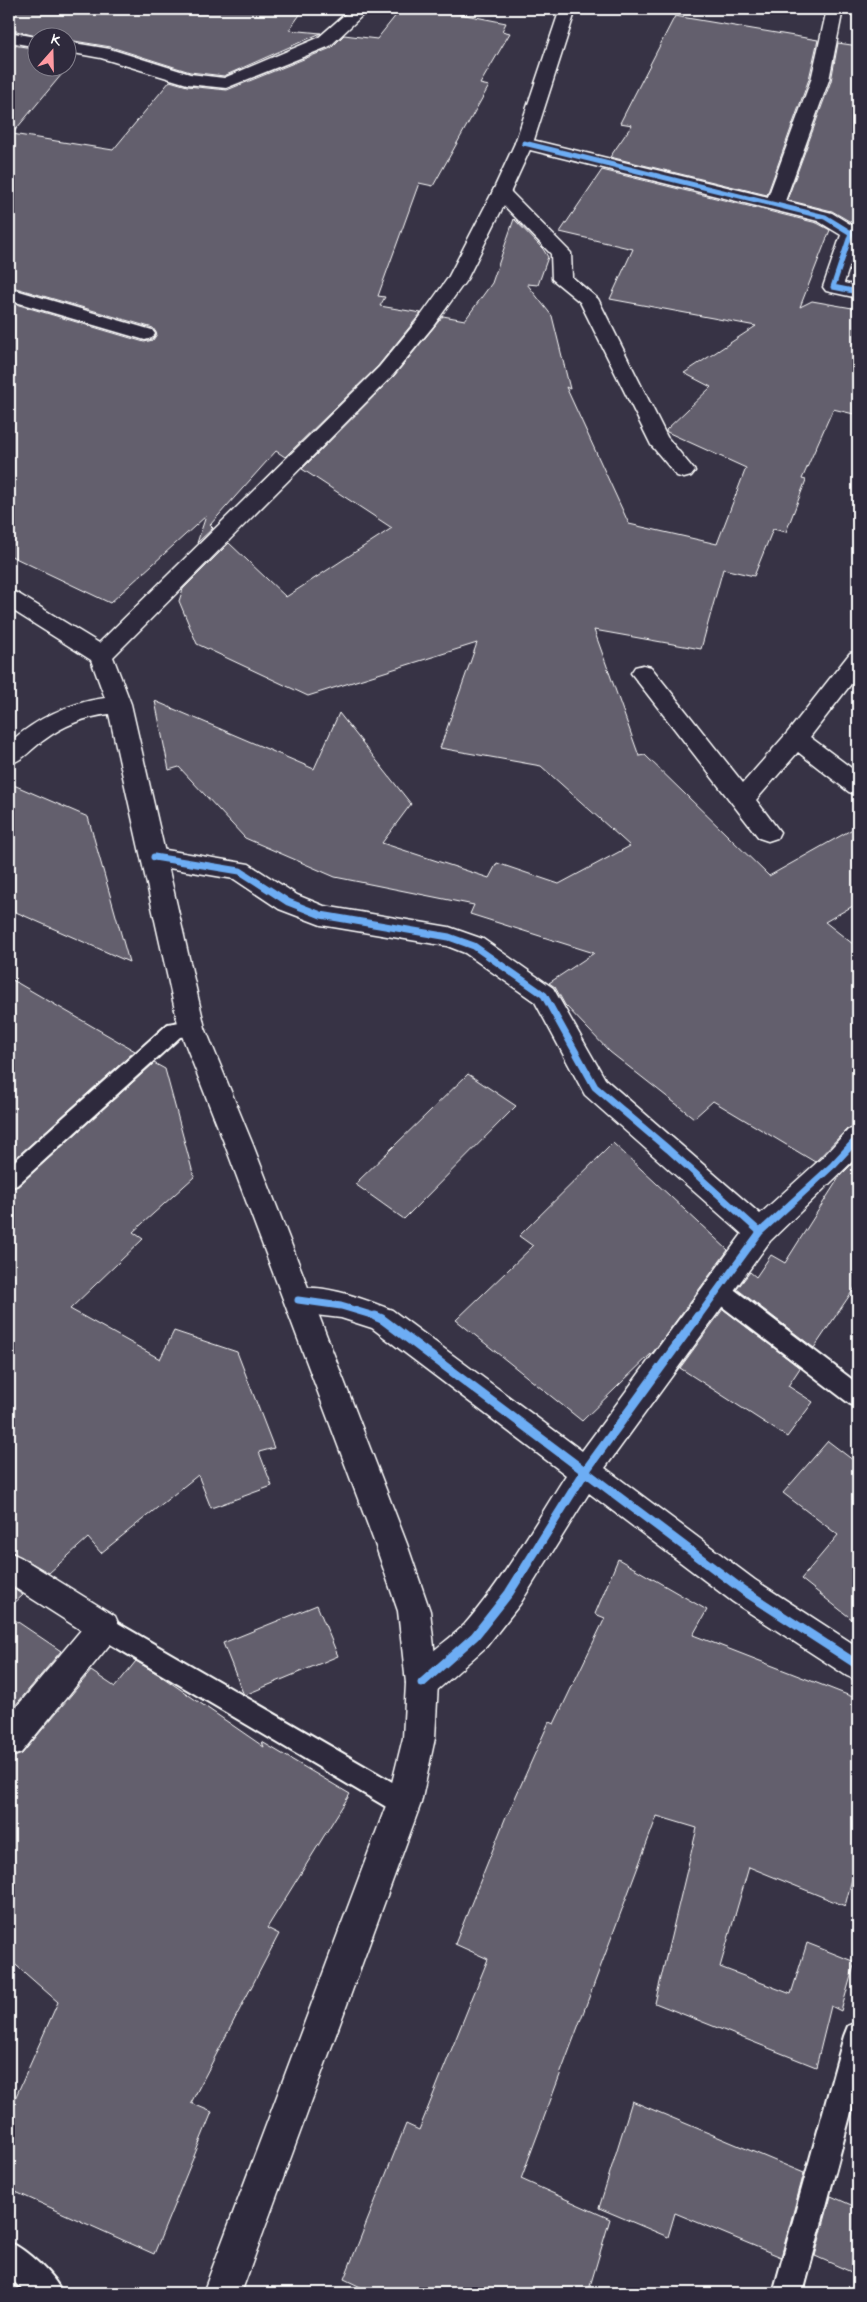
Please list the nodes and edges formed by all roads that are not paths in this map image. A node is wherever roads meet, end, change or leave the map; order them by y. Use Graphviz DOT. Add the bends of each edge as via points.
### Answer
graph roads {
  1 [pos="361,9"];
  2 [pos="568,9"];
  3 [pos="835,9"];
  4 [pos="9,37"];
  5 [pos="28,40"];
  6 [pos="78,49"];
  7 [pos="524,143"];
  8 [pos="501,193"];
  9 [pos="774,205"];
  10 [pos="858,292"];
  11 [pos="9,294"];
  12 [pos="145,334"];
  13 [pos="684,471"];
  14 [pos="9,598"];
  15 [pos="101,655"];
  16 [pos="858,659"];
  17 [pos="643,673"];
  18 [pos="119,704"];
  19 [pos="796,738"];
  20 [pos="9,756"];
  21 [pos="858,786"];
  22 [pos="742,800"];
  23 [pos="768,832"];
  24 [pos="154,857"];
  25 [pos="192,1028"];
  26 [pos="858,1138"];
  27 [pos="9,1179"];
  28 [pos="760,1232"];
  29 [pos="719,1291"];
  30 [pos="298,1300"];
  31 [pos="858,1398"];
  32 [pos="586,1470"];
  33 [pos="9,1567"];
  34 [pos="104,1627"];
  35 [pos="858,1665"];
  36 [pos="422,1684"];
  37 [pos="9,1742"];
  38 [pos="404,1803"];
  39 [pos="858,2036"];
  40 [pos="9,2257"];
  41 [pos="47,2293"];
  42 [pos="222,2293"];
  43 [pos="788,2293"];
  1 -- 6 [label="street" via="324,42 226,83 187,79 104,53"];
  2 -- 7 [label="street"];
  3 -- 9 [label="street" via="820,80"];
  4 -- 5 [label="street"];
  7 -- 8 [label="street"];
  7 -- 9 [label="street"];
  8 -- 13 [label="street" via="561,253 562,279 588,299 658,440"];
  8 -- 15 [label="street" via="457,279 386,371"];
  9 -- 10 [label="street" via="825,217 851,233 833,287"];
  11 -- 12 [label="street"];
  14 -- 15 [label="street"];
  15 -- 18 [label="street"];
  16 -- 19 [label="street"];
  17 -- 22 [label="street"];
  18 -- 20 [label="street" via="92,707 50,723"];
  18 -- 24 [label="street"];
  19 -- 21 [label="street"];
  19 -- 22 [label="street"];
  22 -- 23 [label="street"];
  24 -- 25 [label="street"];
  24 -- 28 [label="street" via="240,871 288,902 322,915 449,938 474,946 544,995 595,1087"];
  25 -- 27 [label="lane" via="175,1030"];
  25 -- 30 [label="street"];
  26 -- 28 [label="street"];
  28 -- 29 [label="street"];
  29 -- 31 [label="lane"];
  29 -- 32 [label="street"];
  30 -- 32 [label="street" via="358,1308 382,1319"];
  30 -- 36 [label="street" via="414,1611"];
  32 -- 35 [label="street" via="744,1591"];
  32 -- 36 [label="street" via="503,1601 475,1636"];
  33 -- 34 [label="street"];
  34 -- 37 [label="street"];
  34 -- 38 [label="lane"];
  36 -- 38 [label="street" via="419,1738"];
  38 -- 42 [label="street"];
  39 -- 43 [label="lane"];
  40 -- 41 [label="lane"];
}
